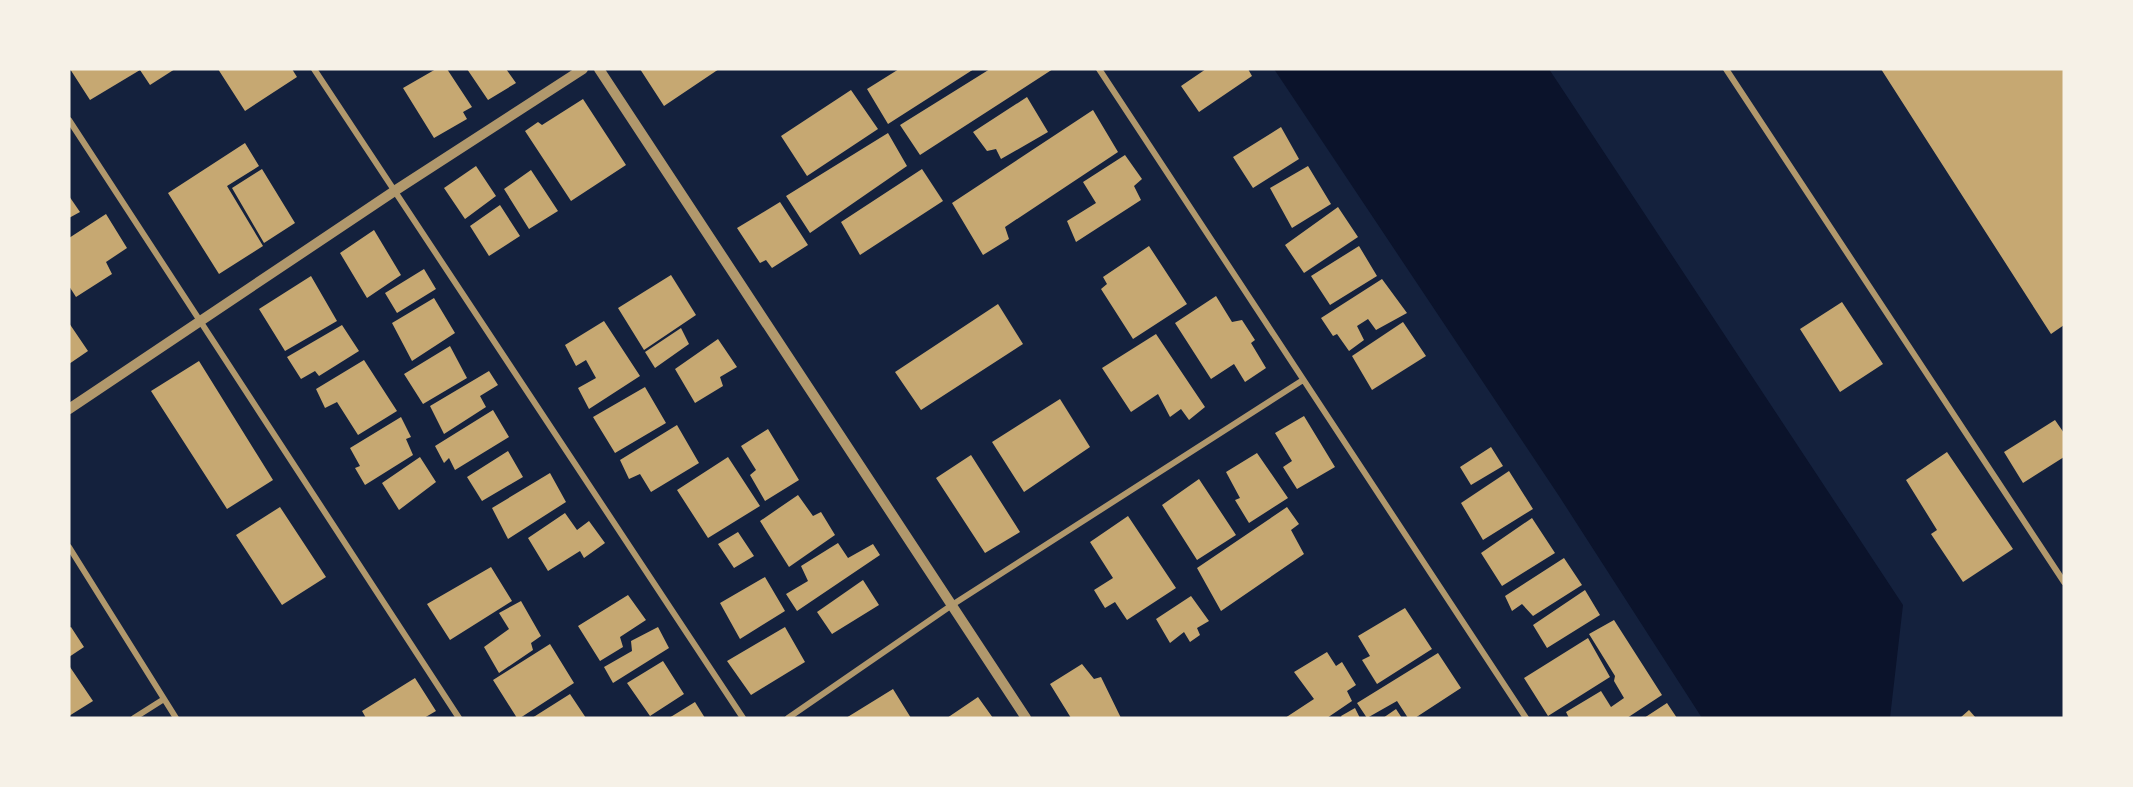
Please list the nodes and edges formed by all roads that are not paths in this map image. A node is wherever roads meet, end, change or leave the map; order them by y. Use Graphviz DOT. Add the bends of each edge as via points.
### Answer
graph roads {
  1 [pos="314,69"];
  2 [pos="583,69"];
  3 [pos="598,69"];
  4 [pos="1099,69"];
  5 [pos="1726,69"];
  6 [pos="69,120"];
  7 [pos="396,190"];
  8 [pos="200,322"];
  9 [pos="1303,380"];
  10 [pos="69,409"];
  11 [pos="69,547"];
  12 [pos="2064,582"];
  13 [pos="952,605"];
  14 [pos="164,699"];
  15 [pos="134,718"];
  16 [pos="176,718"];
  17 [pos="459,718"];
  18 [pos="743,718"];
  19 [pos="788,718"];
  20 [pos="1026,718"];
  21 [pos="1526,718"];
  1 -- 7 [label="street"];
  2 -- 7 [label="street"];
  3 -- 13 [label="street"];
  4 -- 9 [label="street"];
  5 -- 12 [label="street"];
  6 -- 8 [label="street"];
  7 -- 8 [label="street"];
  7 -- 18 [label="street"];
  8 -- 10 [label="street"];
  8 -- 17 [label="street"];
  9 -- 13 [label="street"];
  9 -- 21 [label="street"];
  11 -- 14 [label="street"];
  13 -- 19 [label="street"];
  13 -- 20 [label="street"];
  14 -- 15 [label="street"];
  14 -- 16 [label="street"];
}
